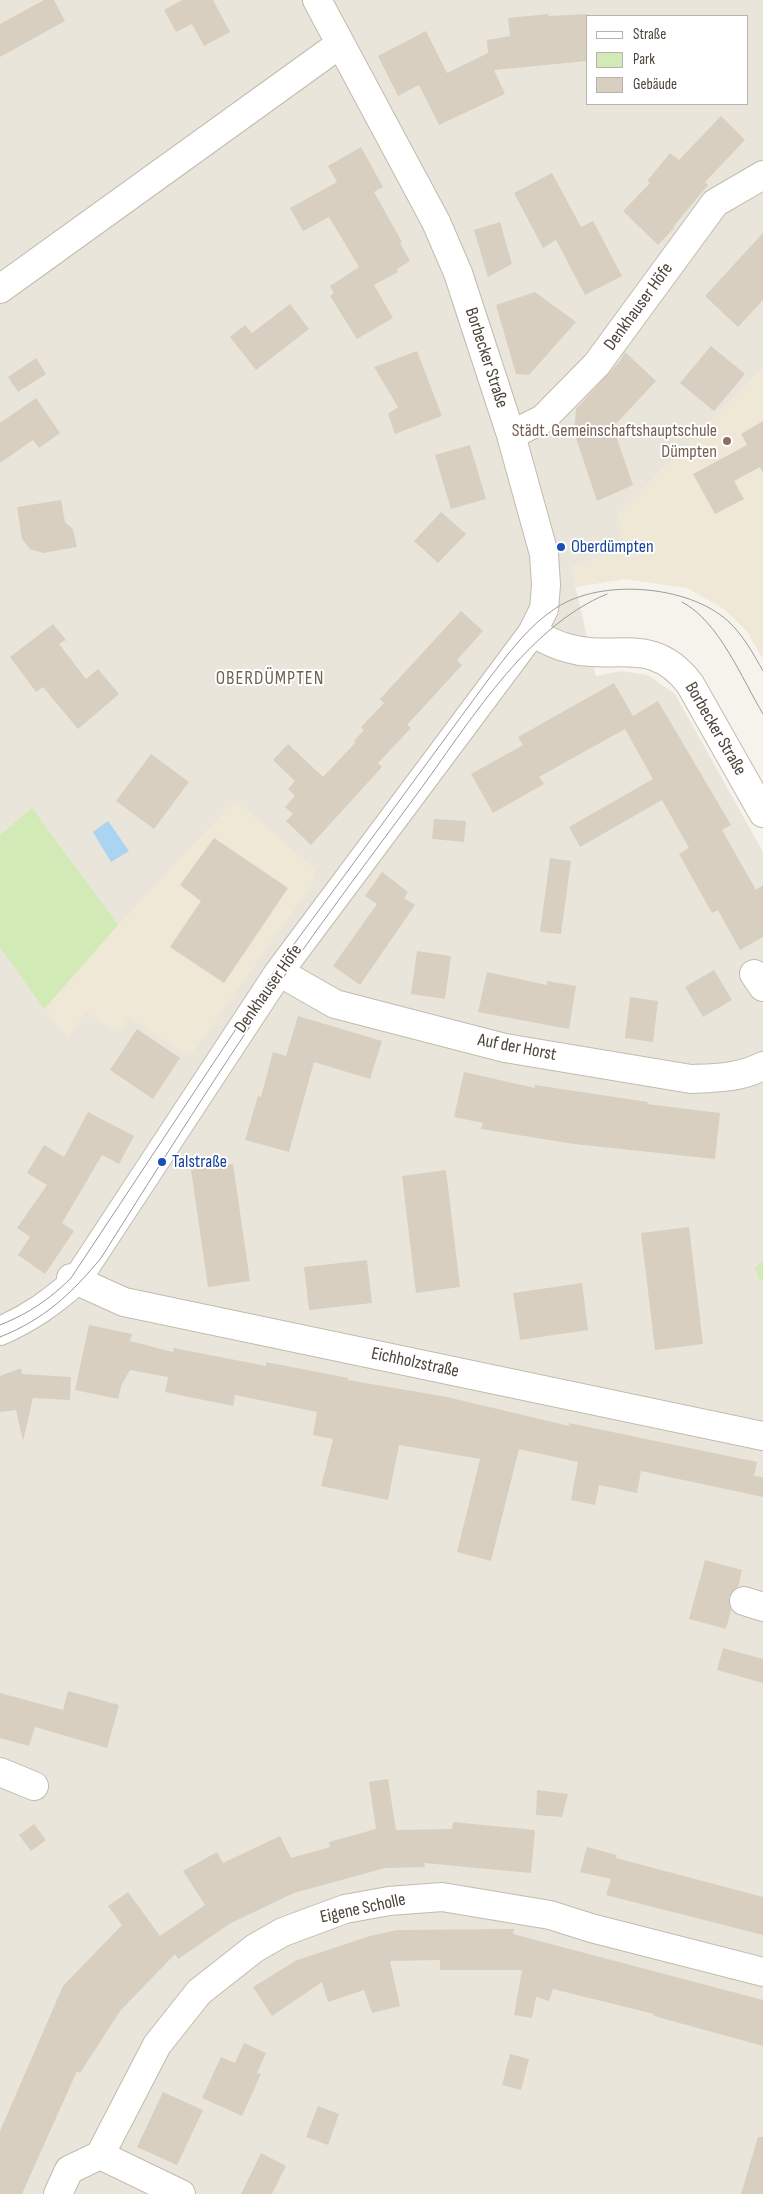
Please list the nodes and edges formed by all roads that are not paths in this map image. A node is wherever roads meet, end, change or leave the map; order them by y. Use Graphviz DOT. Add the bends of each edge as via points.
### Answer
graph roads {
  1 [pos="325,3"];
  2 [pos="340,44"];
  3 [pos="763,175"];
  4 [pos="0,290"];
  5 [pos="511,434"];
  6 [pos="532,633"];
  7 [pos="763,813"];
  8 [pos="279,972"];
  9 [pos="763,1066"];
  10 [pos="74,1279"];
  11 [pos="0,1331"];
  12 [pos="763,1436"];
  13 [pos="0,1772"];
  14 [pos="34,1786"];
  15 [pos="763,1972"];
  16 [pos="100,2155"];
  17 [pos="58,2194"];
  18 [pos="181,2194"];
  1 -- 2 [label="street, Borbecker Straße"];
  2 -- 4 [label="street"];
  2 -- 5 [label="street, Borbecker Straße" via="436,222 458,273"];
  3 -- 5 [label="street, Denkhauser Höfe" via="715,203 597,364 542,419"];
  5 -- 6 [label="street, Borbecker Straße" via="541,541 546,572 544,609"];
  6 -- 7 [label="street, Borbecker Straße" via="568,648 633,651 655,656 680,671"];
  6 -- 8 [label="street, Denkhauser Höfe"];
  8 -- 9 [label="street, Auf der Horst" via="335,1004 505,1048 691,1079 749,1073"];
  8 -- 10 [label="street, Denkhauser Höfe"];
  10 -- 11 [label="street, Denkhauser Höfe" via="52,1302 25,1321"];
  10 -- 12 [label="street, Eichholzstraße" via="124,1302"];
  13 -- 14 [label="street"];
  15 -- 16 [label="street, Eigene Scholle" via="550,1915 451,1898 389,1901 345,1909 304,1923 255,1948 199,1992 157,2044"];
  16 -- 17 [label="street" via="69,2170"];
  16 -- 18 [label="street"];
}
